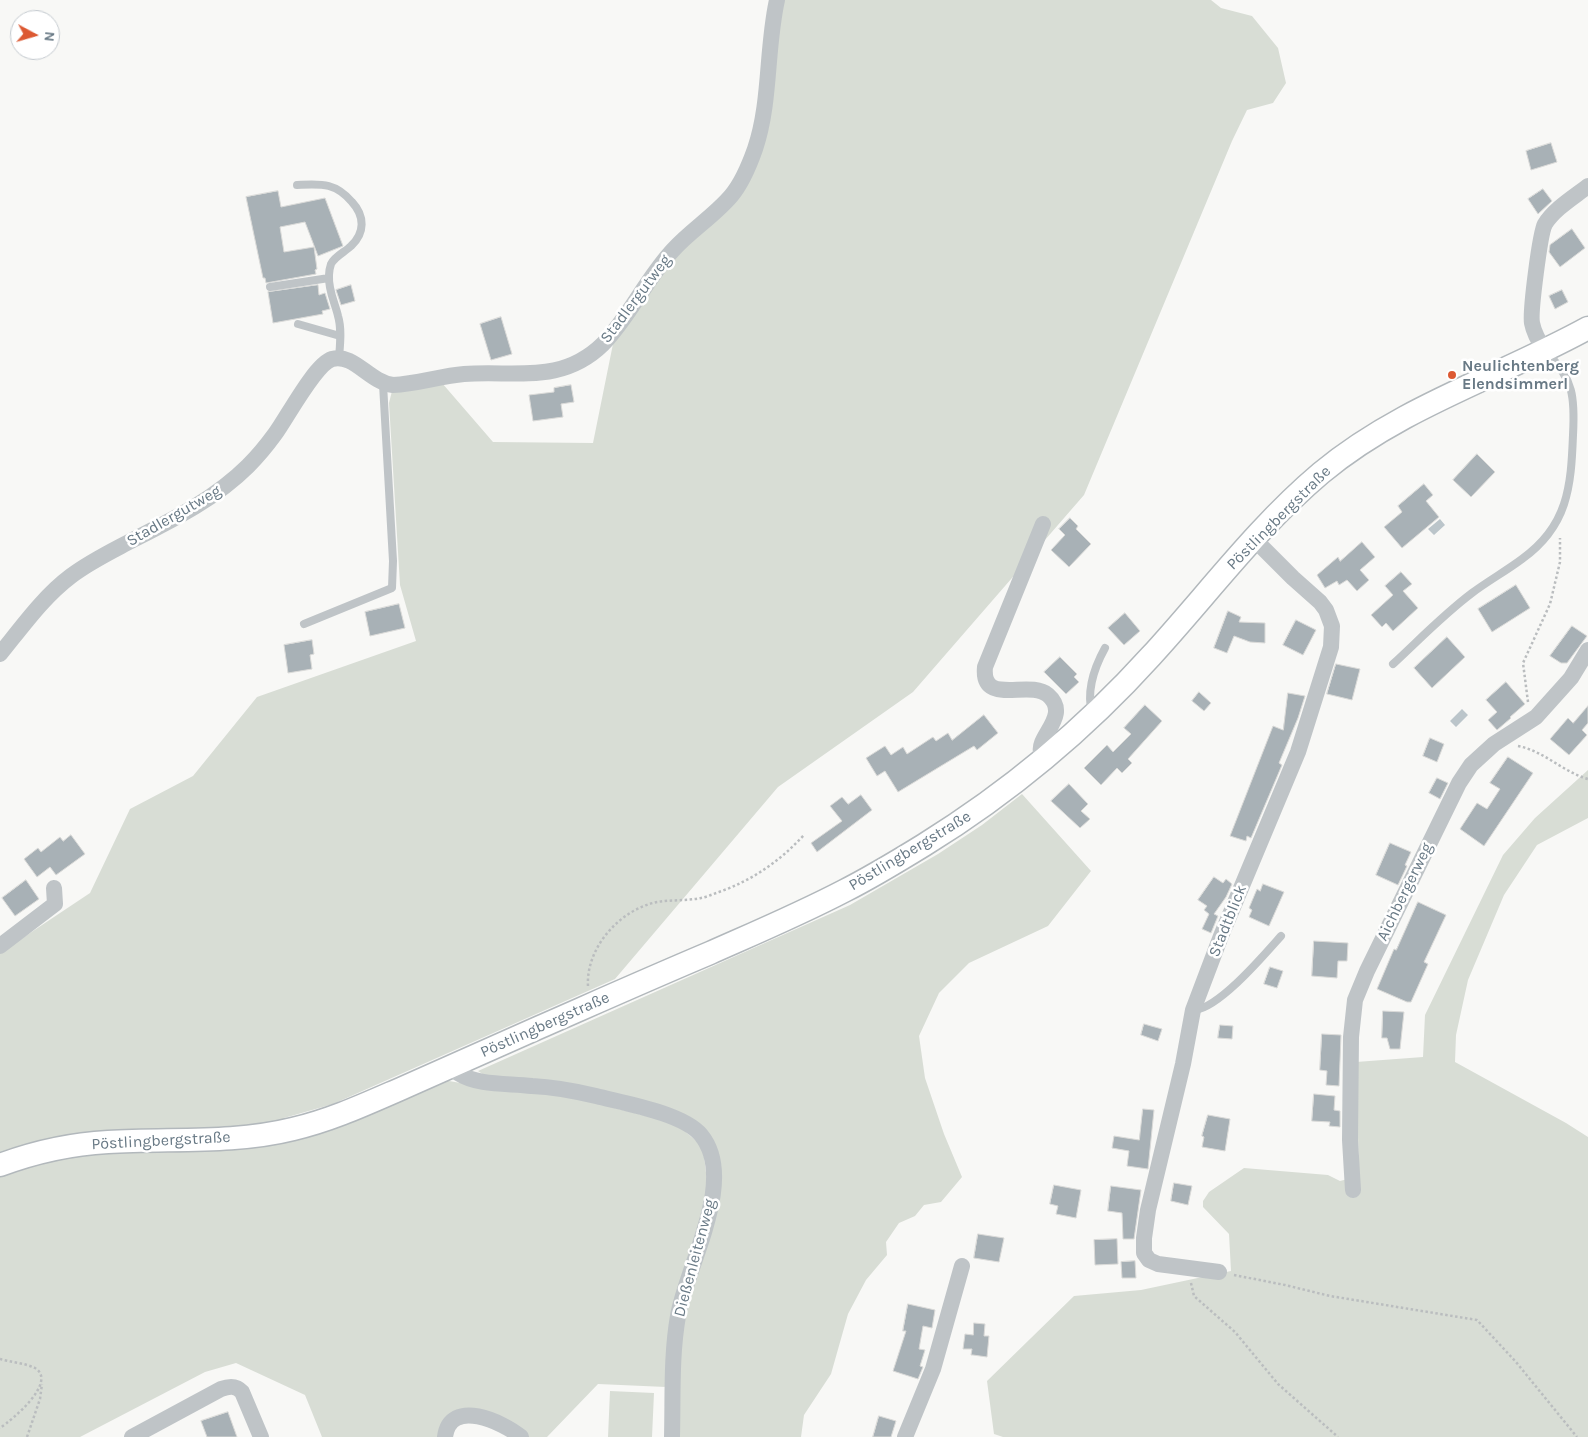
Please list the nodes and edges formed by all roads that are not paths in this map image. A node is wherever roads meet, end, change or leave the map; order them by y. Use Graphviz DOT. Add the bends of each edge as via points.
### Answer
graph roads {
  1 [pos="777,0"];
  2 [pos="297,184"];
  3 [pos="1588,186"];
  4 [pos="329,278"];
  5 [pos="270,287"];
  6 [pos="298,324"];
  7 [pos="1588,328"];
  8 [pos="340,336"];
  9 [pos="1545,351"];
  10 [pos="339,358"];
  11 [pos="383,384"];
  12 [pos="1043,524"];
  13 [pos="1257,542"];
  14 [pos="304,624"];
  15 [pos="1105,648"];
  16 [pos="1588,650"];
  17 [pos="0,654"];
  18 [pos="1394,664"];
  19 [pos="1092,715"];
  20 [pos="1044,759"];
  21 [pos="54,888"];
  22 [pos="1281,936"];
  23 [pos="0,946"];
  24 [pos="1193,1010"];
  25 [pos="454,1065"];
  26 [pos="0,1164"];
  27 [pos="1353,1190"];
  28 [pos="962,1266"];
  29 [pos="1219,1272"];
  30 [pos="132,1437"];
  31 [pos="261,1437"];
  32 [pos="445,1437"];
  33 [pos="520,1437"];
  34 [pos="672,1437"];
  35 [pos="905,1437"];
  1 -- 11 [label="street, Stadlergutweg" via="761,127 747,170 730,197 658,267 603,343 580,362 554,371 466,374 404,385"];
  2 -- 4 [label="lane" via="331,185 348,197 361,215 358,239 331,264"];
  3 -- 9 [label="street" via="1544,226 1531,310 1533,326"];
  4 -- 5 [label="lane"];
  4 -- 8 [label="lane"];
  6 -- 8 [label="lane"];
  7 -- 9 [label="main road, Pöstlingbergstraße"];
  8 -- 10 [label="lane"];
  9 -- 13 [label="main road, Pöstlingbergstraße" via="1434,401 1355,447 1308,485"];
  9 -- 18 [label="lane" via="1563,371 1573,396 1569,480 1564,505 1555,525 1532,550 1465,598"];
  10 -- 11 [label="street" via="353,362"];
  10 -- 17 [label="street, Stadlergutweg" via="331,360 316,373 261,453 233,480 195,507 71,576 42,603"];
  11 -- 14 [label="lane" via="394,561 392,588"];
  12 -- 20 [label="street" via="985,667 985,675 986,682 1000,690 1037,690 1051,698 1056,714 1041,746"];
  13 -- 19 [label="main road, Pöstlingbergstraße"];
  13 -- 24 [label="street, Stadtblick" via="1326,610 1332,626 1331,647 1298,752"];
  15 -- 19 [label="lane" via="1097,664 1088,699"];
  16 -- 27 [label="street, Aichbergerweg" via="1571,678 1536,717 1494,744 1471,765 1459,783 1354,1000 1350,1115"];
  19 -- 20 [label="main road, Pöstlingbergstraße"];
  20 -- 25 [label="main road, Pöstlingbergstraße" via="988,803 930,842 844,891"];
  21 -- 23 [label="street" via="55,904"];
  22 -- 24 [label="lane" via="1226,992"];
  24 -- 29 [label="street, Stadtblick" via="1148,1210 1144,1253 1158,1264"];
  25 -- 26 [label="main road, Pöstlingbergstraße" via="336,1116 288,1131 230,1138 75,1145"];
  25 -- 34 [label="street, Dießenleitenweg" via="458,1073 474,1080 564,1090 660,1113 680,1120 702,1135 712,1158 713,1189 707,1220 678,1313 673,1356"];
  28 -- 35 [label="street" via="933,1369"];
  30 -- 31 [label="street" via="221,1389 234,1387 245,1396"];
  32 -- 33 [label="street" via="450,1424 468,1416 493,1420"];
}
